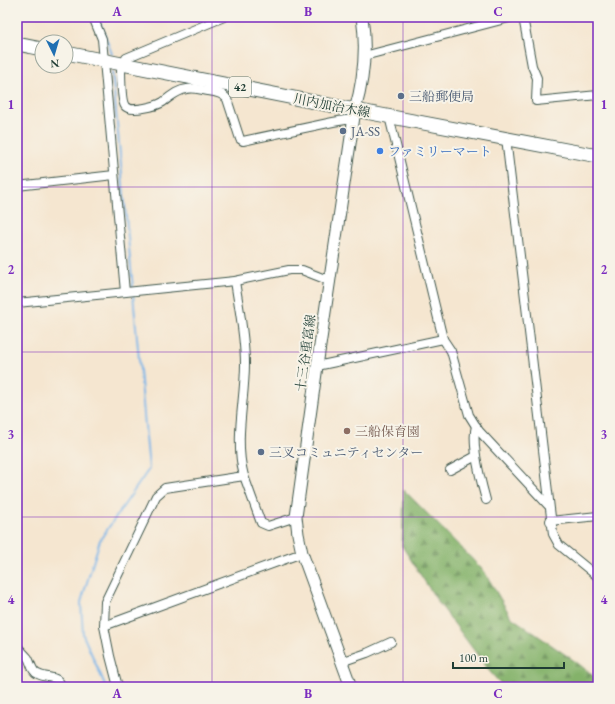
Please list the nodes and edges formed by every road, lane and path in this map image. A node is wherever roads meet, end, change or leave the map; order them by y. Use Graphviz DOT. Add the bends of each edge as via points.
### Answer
graph roads {
  1 [pos="93,17"];
  2 [pos="224,17"];
  3 [pos="362,17"];
  4 [pos="513,17"];
  5 [pos="523,17"];
  6 [pos="17,44"];
  7 [pos="34,47"];
  8 [pos="74,55"];
  9 [pos="364,56"];
  10 [pos="104,61"];
  11 [pos="123,64"];
  12 [pos="598,95"];
  13 [pos="354,115"];
  14 [pos="389,116"];
  15 [pos="506,138"];
  16 [pos="598,156"];
  17 [pos="114,175"];
  18 [pos="17,186"];
  19 [pos="235,281"];
  20 [pos="330,281"];
  21 [pos="127,292"];
  22 [pos="17,303"];
  23 [pos="443,339"];
  24 [pos="317,366"];
  25 [pos="476,426"];
  26 [pos="476,456"];
  27 [pos="450,470"];
  28 [pos="244,476"];
  29 [pos="486,500"];
  30 [pos="548,505"];
  31 [pos="598,516"];
  32 [pos="296,517"];
  33 [pos="550,521"];
  34 [pos="302,553"];
  35 [pos="598,577"];
  36 [pos="104,626"];
  37 [pos="390,642"];
  38 [pos="17,646"];
  39 [pos="342,662"];
  40 [pos="61,687"];
  41 [pos="120,687"];
  42 [pos="351,687"];
  1 -- 10 [label="street" via="102,39"];
  2 -- 11 [label="street" via="126,58"];
  3 -- 9 [label="main road, 十三谷重富線" via="365,36"];
  4 -- 9 [label="street"];
  5 -- 12 [label="street" via="532,66 537,78 536,101"];
  6 -- 7 [label="main road"];
  8 -- 10 [label="main road, 川内加治木線 / 42"];
  9 -- 13 [label="main road, 十三谷重富線"];
  10 -- 11 [label="main road, 川内加治木線 / 42"];
  10 -- 17 [label="street"];
  11 -- 13 [label="main road, 川内加治木線 / 42"];
  11 -- 13 [label="street" via="122,95 126,108 130,110 156,104 187,88 215,92 227,99 240,139 244,141 345,120"];
  13 -- 14 [label="main road, 川内加治木線 / 42"];
  13 -- 20 [label="main road, 十三谷重富線"];
  14 -- 15 [label="main road, 川内加治木線 / 42"];
  14 -- 23 [label="street"];
  15 -- 16 [label="main road, 川内加治木線 / 42"];
  15 -- 30 [label="street"];
  17 -- 18 [label="street"];
  17 -- 21 [label="street"];
  19 -- 20 [label="street" via="302,270"];
  19 -- 21 [label="street"];
  19 -- 28 [label="street" via="245,364 240,439 240,463"];
  20 -- 24 [label="main road, 十三谷重富線"];
  21 -- 22 [label="street"];
  23 -- 24 [label="street"];
  23 -- 25 [label="street" via="451,351 469,415"];
  24 -- 32 [label="main road, 十三谷重富線"];
  25 -- 26 [label="street"];
  25 -- 30 [label="street"];
  26 -- 27 [label="street"];
  26 -- 29 [label="street"];
  28 -- 32 [label="street" via="261,523 268,526"];
  28 -- 36 [label="street" via="165,488 156,496 105,602"];
  30 -- 33 [label="street"];
  31 -- 33 [label="street"];
  32 -- 34 [label="main road, 十三谷重富線"];
  33 -- 35 [label="street" via="559,544"];
  34 -- 36 [label="street"];
  34 -- 39 [label="main road, 十三谷重富線"];
  36 -- 41 [label="street"];
  37 -- 39 [label="street"];
  38 -- 40 [label="street" via="28,658 35,672 57,679"];
  39 -- 42 [label="main road, 十三谷重富線"];
}
